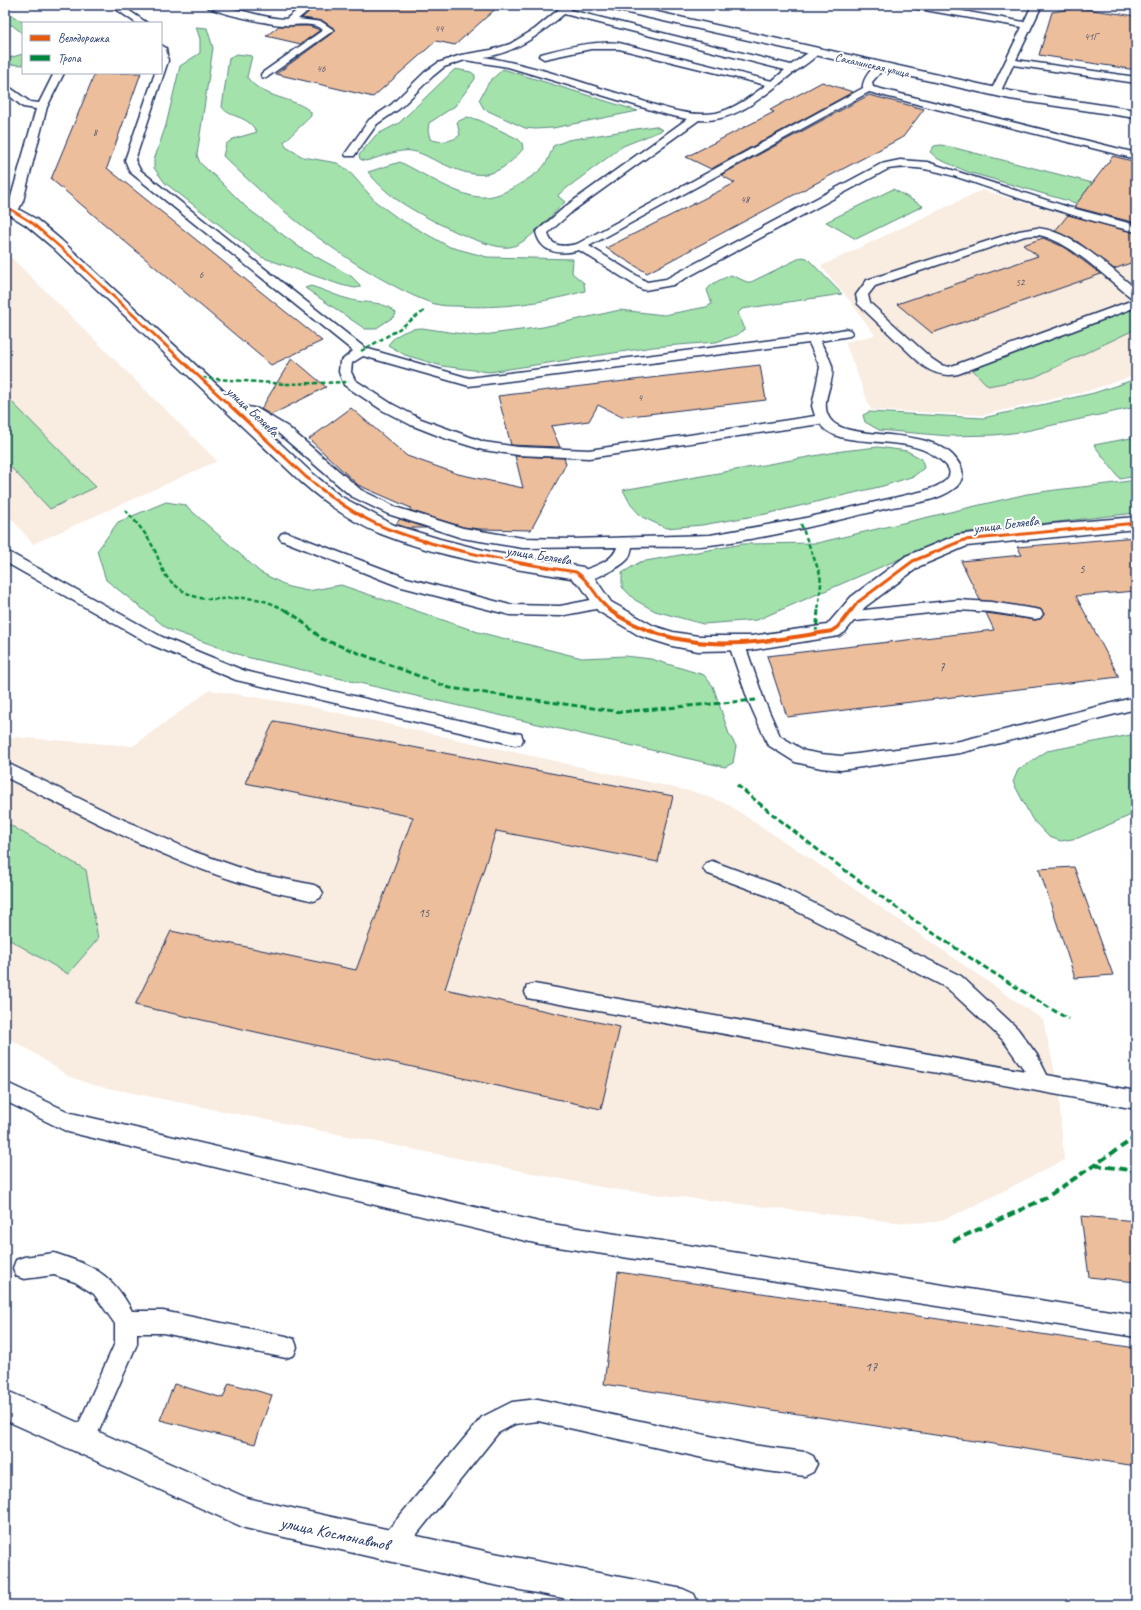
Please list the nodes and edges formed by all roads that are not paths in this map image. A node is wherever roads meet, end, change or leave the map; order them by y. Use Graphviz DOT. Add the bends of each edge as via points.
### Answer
graph roads {
  1 [pos="115,5"];
  2 [pos="210,5"];
  3 [pos="310,5"];
  4 [pos="610,5"];
  5 [pos="913,5"];
  6 [pos="1037,5"];
  7 [pos="566,8"];
  8 [pos="140,22"];
  9 [pos="288,22"];
  10 [pos="1027,25"];
  11 [pos="815,52"];
  12 [pos="162,54"];
  13 [pos="544,56"];
  14 [pos="464,58"];
  15 [pos="1010,62"];
  16 [pos="162,66"];
  17 [pos="880,67"];
  18 [pos="793,69"];
  19 [pos="58,74"];
  20 [pos="160,74"];
  21 [pos="266,74"];
  22 [pos="1136,80"];
  23 [pos="773,84"];
  24 [pos="5,87"];
  25 [pos="868,89"];
  26 [pos="996,92"];
  27 [pos="42,107"];
  28 [pos="1136,114"];
  29 [pos="695,118"];
  30 [pos="350,154"];
  31 [pos="1136,156"];
  32 [pos="9,209"];
  33 [pos="1136,229"];
  34 [pos="581,246"];
  35 [pos="1136,295"];
  36 [pos="1136,303"];
  37 [pos="846,333"];
  38 [pos="813,339"];
  39 [pos="361,351"];
  40 [pos="233,408"];
  41 [pos="823,419"];
  42 [pos="1136,523"];
  43 [pos="286,537"];
  44 [pos="626,542"];
  45 [pos="6,555"];
  46 [pos="584,576"];
  47 [pos="601,603"];
  48 [pos="1035,614"];
  49 [pos="846,617"];
  50 [pos="737,645"];
  51 [pos="1136,703"];
  52 [pos="515,739"];
  53 [pos="5,769"];
  54 [pos="712,868"];
  55 [pos="314,893"];
  56 [pos="534,992"];
  57 [pos="1042,1083"];
  58 [pos="5,1091"];
  59 [pos="1136,1100"];
  60 [pos="24,1268"];
  61 [pos="126,1322"];
  62 [pos="1136,1326"];
  63 [pos="286,1347"];
  64 [pos="5,1405"];
  65 [pos="83,1441"];
  66 [pos="805,1464"];
  67 [pos="392,1545"];
  68 [pos="683,1605"];
  1 -- 8 [label="lane"];
  2 -- 9 [label="lane"];
  3 -- 9 [label="lane"];
  4 -- 11 [label="street, Сахалинская улица"];
  5 -- 10 [label="lane"];
  6 -- 10 [label="lane"];
  7 -- 14 [label="lane" via="538,31 514,46"];
  7 -- 18 [label="lane"];
  9 -- 21 [label="lane" via="300,21 329,30"];
  10 -- 15 [label="lane"];
  11 -- 17 [label="street, Сахалинская улица"];
  11 -- 18 [label="lane"];
  12 -- 16 [label="lane"];
  13 -- 23 [label="lane" via="582,47 619,46"];
  14 -- 29 [label="lane" via="509,64"];
  14 -- 30 [label="lane" via="441,65 429,74 394,107 373,122"];
  15 -- 22 [label="lane"];
  15 -- 26 [label="lane"];
  17 -- 25 [label="lane" via="867,82"];
  17 -- 26 [label="street, Сахалинская улица"];
  18 -- 23 [label="lane"];
  19 -- 27 [label="lane"];
  20 -- 39 [label="lane" via="130,160 134,172"];
  23 -- 29 [label="lane" via="744,107 718,116"];
  24 -- 27 [label="lane" via="27,105"];
  25 -- 31 [label="lane"];
  25 -- 34 [label="lane"];
  26 -- 28 [label="street, Сахалинская улица"];
  27 -- 32 [label="lane" via="18,201"];
  29 -- 34 [label="lane" via="570,208 542,232 543,240 550,248 568,250"];
  32 -- 40 [label="street, улица Беляева" via="31,222 56,243"];
  33 -- 34 [label="lane" via="927,165 900,162 885,166 669,282 656,286 645,286"];
  35 -- 36 [label="lane" via="1065,242 1045,233 1034,232 1023,233 871,283 862,294 864,304 936,369 946,372"];
  37 -- 38 [label="lane"];
  38 -- 39 [label="lane" via="469,382"];
  38 -- 41 [label="lane" via="826,367 819,406"];
  39 -- 41 [label="lane" via="346,362 345,372 349,382 416,422 483,446 518,451 589,454"];
  40 -- 44 [label="lane" via="253,412 283,430 356,493 393,511 462,533 523,543"];
  40 -- 46 [label="street, улица Беляева" via="334,500 387,529 437,546 491,559 561,569"];
  41 -- 44 [label="lane" via="832,428 848,434 910,442 939,451 954,466 956,474 952,483 944,490 926,495 793,525 710,540"];
  42 -- 49 [label="street, улица Беляева" via="964,540 913,561 858,602"];
  43 -- 47 [label="lane" via="403,582 510,610 560,611"];
  44 -- 46 [label="lane" via="622,556 608,566"];
  45 -- 52 [label="lane" via="157,641 242,676"];
  46 -- 47 [label="street, улица Беляева"];
  47 -- 50 [label="street, улица Беляева" via="623,619 671,639 706,645"];
  48 -- 49 [label="lane" via="958,605"];
  49 -- 50 [label="street, улица Беляева" via="832,631"];
  50 -- 51 [label="lane" via="756,700 774,740 801,757 821,761 841,763 960,747"];
  53 -- 55 [label="lane" via="189,857 255,880"];
  54 -- 57 [label="lane" via="771,890 954,982 1010,1034"];
  56 -- 57 [label="lane"];
  57 -- 59 [label="lane"];
  58 -- 62 [label="lane" via="68,1122 539,1233"];
  60 -- 61 [label="lane" via="54,1264 81,1274 102,1286 118,1306"];
  61 -- 63 [label="lane" via="163,1322"];
  61 -- 65 [label="lane" via="126,1344"];
  64 -- 65 [label="street, улица Космонавтов"];
  65 -- 67 [label="street, улица Космонавтов" via="245,1513"];
  66 -- 67 [label="lane" via="752,1457 538,1410 512,1413 490,1425"];
  67 -- 68 [label="street, улица Космонавтов" via="489,1568"];
}
